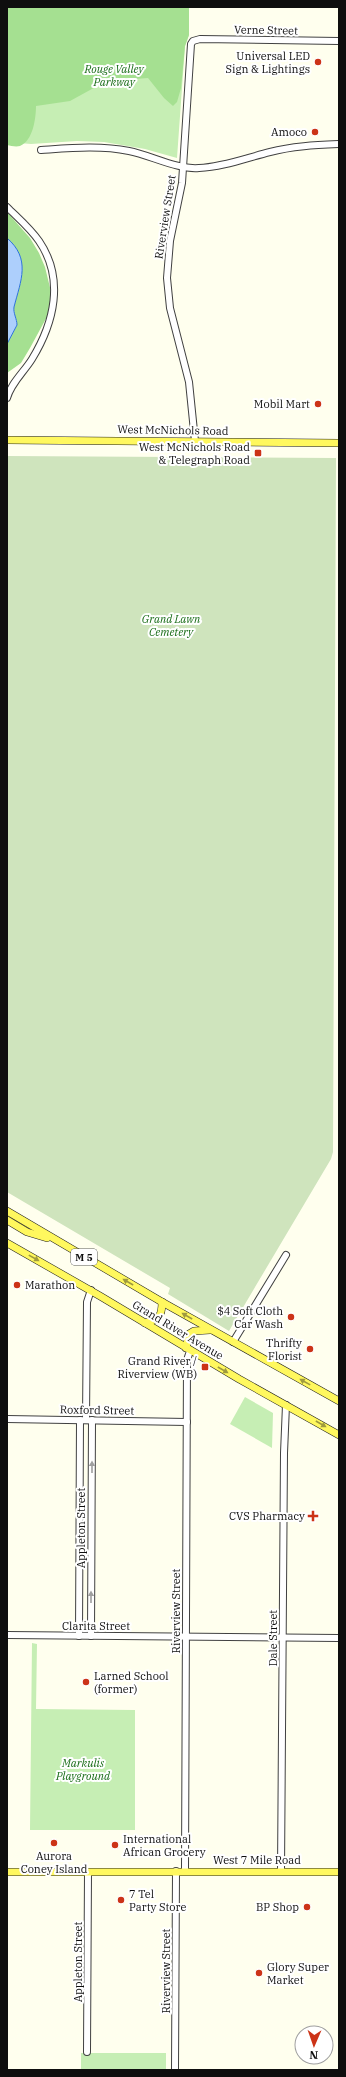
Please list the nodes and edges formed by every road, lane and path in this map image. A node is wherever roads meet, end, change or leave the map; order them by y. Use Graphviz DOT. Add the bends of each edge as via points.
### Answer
graph roads {
  1 [pos="193,41"];
  2 [pos="339,41"];
  3 [pos="339,144"];
  4 [pos="41,150"];
  5 [pos="183,168"];
  6 [pos="7,207"];
  7 [pos="7,398"];
  8 [pos="7,440"];
  9 [pos="195,441"];
  10 [pos="339,443"];
  11 [pos="7,1211"];
  12 [pos="7,1220"];
  13 [pos="57,1240"];
  14 [pos="7,1243"];
  15 [pos="286,1255"];
  16 [pos="91,1290"];
  17 [pos="162,1302"];
  18 [pos="145,1323"];
  19 [pos="210,1330"];
  20 [pos="233,1342"];
  21 [pos="188,1349"];
  22 [pos="339,1401"];
  23 [pos="286,1405"];
  24 [pos="7,1419"];
  25 [pos="86,1420"];
  26 [pos="187,1422"];
  27 [pos="339,1435"];
  28 [pos="79,1533"];
  29 [pos="91,1533"];
  30 [pos="7,1635"];
  31 [pos="79,1636"];
  32 [pos="91,1636"];
  33 [pos="186,1637"];
  34 [pos="283,1638"];
  35 [pos="339,1638"];
  36 [pos="176,1871"];
  37 [pos="184,1871"];
  38 [pos="7,1872"];
  39 [pos="88,1872"];
  40 [pos="282,1872"];
  41 [pos="339,1872"];
  42 [pos="87,2052"];
  43 [pos="175,2070"];
  1 -- 2 [label="street, Verne Street"];
  1 -- 5 [label="street, Riverview Street" via="190,50"];
  3 -- 5 [label="street" via="289,148 218,165"];
  4 -- 5 [label="street" via="81,147 128,151"];
  5 -- 9 [label="street, Riverview Street" via="170,241 167,278 170,308 189,382"];
  6 -- 7 [label="street" via="33,234 44,250 53,278 55,298 54,309 39,346 10,388"];
  8 -- 9 [label="main road, West McNichols Road"];
  9 -- 10 [label="main road, West McNichols Road"];
  11 -- 13 [label="main road, Grand River Avenue / M 5"];
  12 -- 13 [label="main road" via="27,1232"];
  17 -- 13 [label="main road, Grand River Avenue / M 5, one-way"];
  14 -- 16 [label="main road, Grand River Avenue / M 5, one-way"];
  15 -- 20 [label="street"];
  16 -- 18 [label="main road, Grand River Avenue / M 5"];
  16 -- 25 [label="street, Appleton Street" via="87,1302"];
  17 -- 18 [label="main road" via="162,1315"];
  19 -- 17 [label="main road, Grand River Avenue / M 5, one-way"];
  18 -- 21 [label="main road, Grand River Avenue / M 5"];
  19 -- 20 [label="main road, Grand River Avenue / M 5"];
  19 -- 21 [label="main road" via="194,1330 188,1334"];
  22 -- 20 [label="main road, Grand River Avenue / M 5, one-way"];
  21 -- 23 [label="main road, Grand River Avenue / M 5, one-way"];
  21 -- 26 [label="street, Riverview Street"];
  23 -- 27 [label="main road, Grand River Avenue / M 5, one-way"];
  23 -- 34 [label="street, Dale Street"];
  24 -- 25 [label="street, Roxford Street"];
  25 -- 26 [label="street, Roxford Street"];
  25 -- 28 [label="street, Appleton Street"];
  29 -- 25 [label="street, Appleton Street, one-way"];
  26 -- 33 [label="street, Riverview Street"];
  28 -- 29 [label="street"];
  28 -- 31 [label="street, Appleton Street"];
  32 -- 29 [label="street, Appleton Street, one-way"];
  30 -- 31 [label="street, Clarita Street"];
  31 -- 32 [label="street, Clarita Street"];
  32 -- 33 [label="street, Clarita Street"];
  33 -- 34 [label="street, Clarita Street"];
  33 -- 37 [label="street, Riverview Street"];
  34 -- 35 [label="street, Clarita Street"];
  34 -- 40 [label="street, Dale Street"];
  36 -- 37 [label="main road, West 7 Mile Road"];
  36 -- 39 [label="main road, West 7 Mile Road"];
  36 -- 43 [label="street, Riverview Street"];
  37 -- 40 [label="main road, West 7 Mile Road"];
  38 -- 39 [label="main road, West 7 Mile Road"];
  39 -- 42 [label="street, Appleton Street"];
  40 -- 41 [label="main road, West 7 Mile Road"];
}
